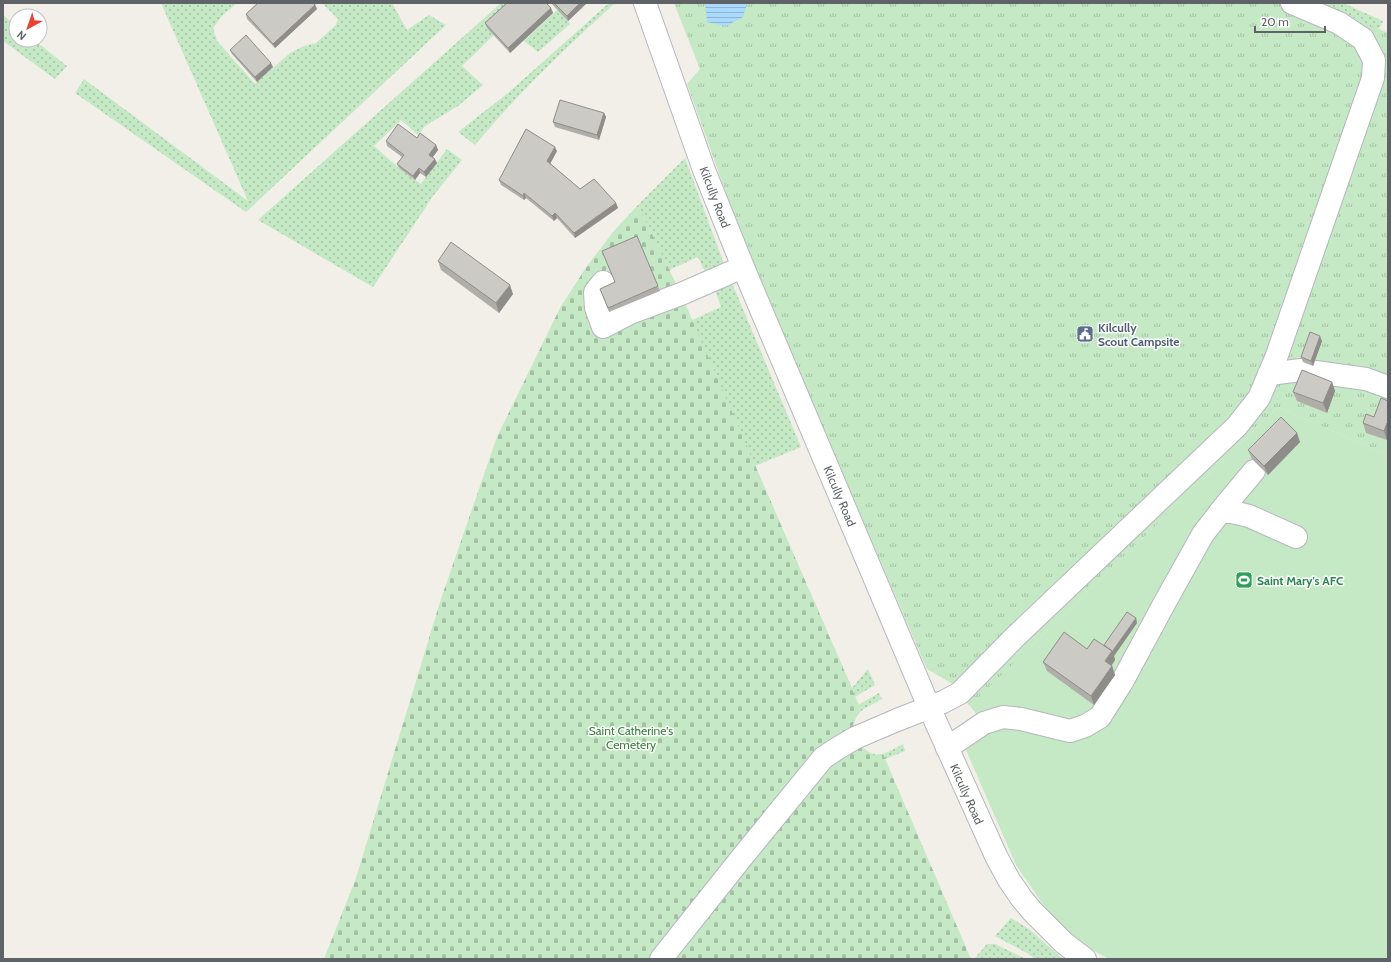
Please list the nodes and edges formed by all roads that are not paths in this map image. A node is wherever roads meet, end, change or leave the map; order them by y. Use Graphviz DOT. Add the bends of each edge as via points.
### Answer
graph roads {
  1 [pos="645,3"];
  2 [pos="1292,3"];
  3 [pos="1380,81"];
  4 [pos="743,267"];
  5 [pos="603,282"];
  6 [pos="1269,374"];
  7 [pos="1388,387"];
  8 [pos="1254,471"];
  9 [pos="1220,512"];
  10 [pos="1296,537"];
  11 [pos="929,707"];
  12 [pos="946,748"];
  13 [pos="661,959"];
  14 [pos="1085,959"];
  1 -- 4 [label="street, Kilcully Road" via="704,170"];
  2 -- 3 [label="street" via="1339,23 1363,39 1374,60"];
  3 -- 6 [label="street"];
  4 -- 5 [label="street" via="630,313 603,327 596,308 595,292"];
  4 -- 11 [label="street, Kilcully Road"];
  6 -- 7 [label="street" via="1301,370 1366,379"];
  6 -- 11 [label="street" via="1259,398 1237,426 1016,636 960,693"];
  8 -- 9 [label="street"];
  9 -- 10 [label="street" via="1249,516"];
  9 -- 12 [label="street" via="1203,534 1122,682 1100,717 1070,731 1021,718 1003,717 984,723"];
  11 -- 12 [label="street, Kilcully Road"];
  11 -- 13 [label="street" via="855,738 824,758"];
  12 -- 14 [label="street, Kilcully Road" via="1009,880 1033,912 1064,943"];
}
